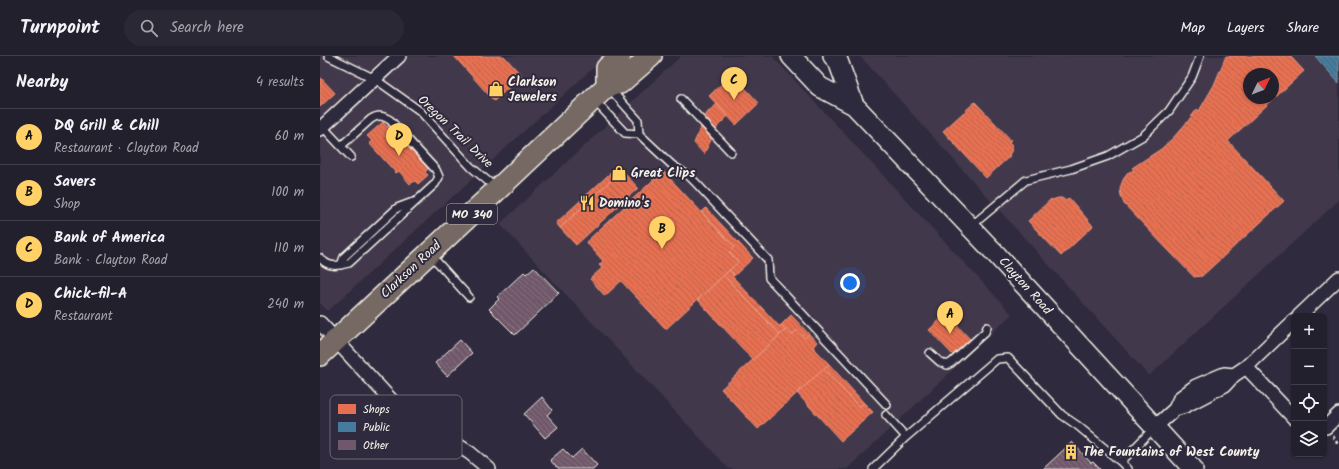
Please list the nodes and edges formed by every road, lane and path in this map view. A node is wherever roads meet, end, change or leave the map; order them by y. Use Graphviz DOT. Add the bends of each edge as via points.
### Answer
graph roads {
  1 [pos="328,56"];
  2 [pos="399,56"];
  3 [pos="620,56"];
  4 [pos="650,56"];
  5 [pos="791,56"];
  6 [pos="833,56"];
  7 [pos="1200,56"];
  8 [pos="375,79"];
  9 [pos="600,92"];
  10 [pos="681,99"];
  11 [pos="854,105"];
  12 [pos="321,128"];
  13 [pos="639,134"];
  14 [pos="341,146"];
  15 [pos="731,152"];
  16 [pos="351,157"];
  17 [pos="498,189"];
  18 [pos="970,227"];
  19 [pos="429,253"];
  20 [pos="320,258"];
  21 [pos="1339,278"];
  22 [pos="469,297"];
  23 [pos="1302,313"];
  24 [pos="320,323"];
  25 [pos="1291,324"];
  26 [pos="987,328"];
  27 [pos="336,341"];
  28 [pos="930,353"];
  29 [pos="320,355"];
  30 [pos="1246,367"];
  31 [pos="386,395"];
  32 [pos="887,404"];
  33 [pos="1339,414"];
  34 [pos="886,415"];
  35 [pos="1291,415"];
  36 [pos="1154,428"];
  37 [pos="1328,430"];
  38 [pos="906,437"];
  39 [pos="1339,446"];
  40 [pos="462,448"];
  41 [pos="1121,462"];
  42 [pos="489,469"];
  43 [pos="873,469"];
  44 [pos="1128,469"];
  45 [pos="1193,469"];
  1 -- 8 [label="lane, Oregon Trail Drive"];
  2 -- 8 [label="street"];
  3 -- 9 [label="main road" via="607,68"];
  4 -- 9 [label="main road, Clarkson Road / MO 340" via="620,83"];
  5 -- 11 [label="main road, Clayton Road" via="820,87"];
  6 -- 11 [label="main road, Clayton Road" via="838,61"];
  7 -- 18 [label="lane" via="1192,77 1169,111 1143,136 1108,156 1071,169 1026,180"];
  8 -- 12 [label="street"];
  8 -- 17 [label="lane, Oregon Trail Drive" via="420,111 471,167"];
  9 -- 13 [label="lane" via="638,120"];
  9 -- 13 [label="lane" via="625,132"];
  9 -- 17 [label="main road, Clarkson Road / MO 340"];
  10 -- 15 [label="lane"];
  11 -- 18 [label="main road, Clayton Road"];
  12 -- 14 [label="lane"];
  13 -- 32 [label="lane" via="672,165 689,176 768,260 769,278"];
  14 -- 16 [label="lane"];
  14 -- 20 [label="lane" via="371,119 383,116 390,120 436,170 439,177 435,184 349,263 334,266"];
  17 -- 19 [label="main road, Clarkson Road / MO 340"];
  18 -- 36 [label="main road, Clayton Road"];
  19 -- 22 [label="lane"];
  19 -- 27 [label="main road, Clarkson Road / MO 340"];
  21 -- 23 [label="street"];
  24 -- 27 [label="street"];
  25 -- 30 [label="street"];
  26 -- 28 [label="lane" via="947,365"];
  27 -- 29 [label="main road, Clarkson Road / MO 340"];
  27 -- 31 [label="street"];
  30 -- 35 [label="street"];
  30 -- 36 [label="street" via="1234,375 1224,374 1196,386 1180,398 1175,409"];
  33 -- 37 [label="street" via="1326,427"];
  34 -- 38 [label="lane"];
  36 -- 41 [label="lane"];
  36 -- 45 [label="main road, Clayton Road"];
  37 -- 39 [label="path"];
  38 -- 41 [label="lane" via="997,359 1008,358 1062,415"];
  38 -- 43 [label="lane"];
  40 -- 42 [label="street"];
  41 -- 44 [label="lane"];
}
